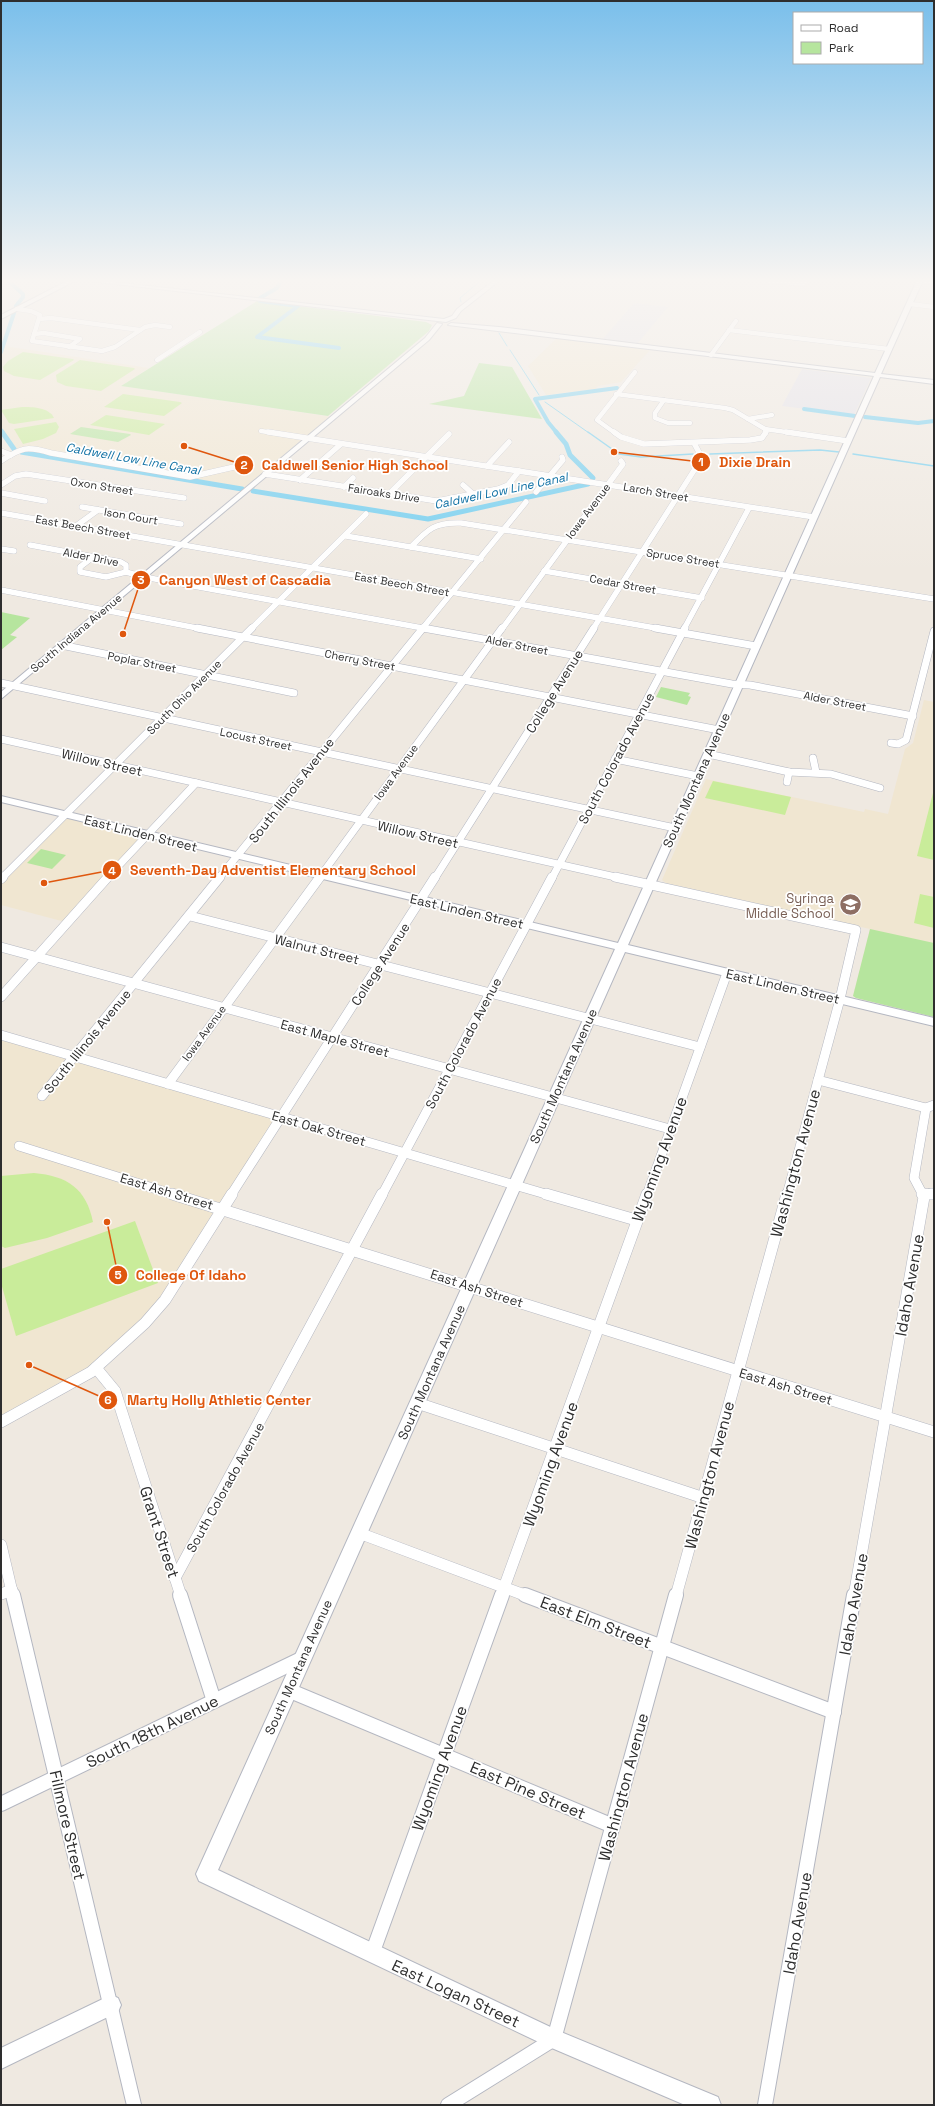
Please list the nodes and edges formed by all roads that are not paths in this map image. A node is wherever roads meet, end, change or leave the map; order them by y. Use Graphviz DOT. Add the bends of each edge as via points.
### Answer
graph roads {
  1 [pos="382,376"];
  2 [pos="632,376"];
  3 [pos="877,376"];
  4 [pos="888,376"];
  5 [pos="934,382"];
  6 [pos="616,394"];
  7 [pos="664,400"];
  8 [pos="772,415"];
  9 [pos="748,419"];
  10 [pos="690,423"];
  11 [pos="765,429"];
  12 [pos="261,431"];
  13 [pos="449,434"];
  14 [pos="307,439"];
  15 [pos="848,441"];
  16 [pos="509,442"];
  17 [pos="341,444"];
  18 [pos="694,444"];
  19 [pos="1,451"];
  20 [pos="11,455"];
  21 [pos="426,457"];
  22 [pos="562,457"];
  23 [pos="1,461"];
  24 [pos="621,461"];
  25 [pos="487,466"];
  26 [pos="234,467"];
  27 [pos="519,471"];
  28 [pos="265,474"];
  29 [pos="550,475"];
  30 [pos="1,476"];
  31 [pos="11,478"];
  32 [pos="353,478"];
  33 [pos="300,480"];
  34 [pos="608,484"];
  35 [pos="1,485"];
  36 [pos="462,485"];
  37 [pos="344,487"];
  38 [pos="536,492"];
  39 [pos="1,493"];
  40 [pos="389,494"];
  41 [pos="473,494"];
  42 [pos="678,496"];
  43 [pos="184,498"];
  44 [pos="45,501"];
  45 [pos="526,502"];
  46 [pos="82,507"];
  47 [pos="749,508"];
  48 [pos="98,510"];
  49 [pos="1,512"];
  50 [pos="366,514"];
  51 [pos="814,517"];
  52 [pos="181,524"];
  53 [pos="76,526"];
  54 [pos="504,530"];
  55 [pos="346,536"];
  56 [pos="567,540"];
  57 [pos="183,544"];
  58 [pos="30,545"];
  59 [pos="412,546"];
  60 [pos="1,549"];
  61 [pos="14,551"];
  62 [pos="641,551"];
  63 [pos="94,557"];
  64 [pos="481,558"];
  65 [pos="719,564"];
  66 [pos="314,568"];
  67 [pos="544,571"];
  68 [pos="126,572"];
  69 [pos="788,576"];
  70 [pos="144,577"];
  71 [pos="621,584"];
  72 [pos="1,590"];
  73 [pos="451,592"];
  74 [pos="702,598"];
  75 [pos="934,599"];
  76 [pos="280,602"];
  77 [pos="519,604"];
  78 [pos="103,610"];
  79 [pos="599,619"];
  80 [pos="422,628"];
  81 [pos="934,631"];
  82 [pos="683,634"];
  83 [pos="244,637"];
  84 [pos="492,640"];
  85 [pos="62,645"];
  86 [pos="756,646"];
  87 [pos="576,656"];
  88 [pos="391,666"];
  89 [pos="662,672"];
  90 [pos="206,675"];
  91 [pos="463,680"];
  92 [pos="1,683"];
  93 [pos="739,684"];
  94 [pos="13,686"];
  95 [pos="294,693"];
  96 [pos="1,696"];
  97 [pos="551,697"];
  98 [pos="639,714"];
  99 [pos="913,716"];
  100 [pos="162,718"];
  101 [pos="719,730"];
  102 [pos="1,739"];
  103 [pos="891,743"];
  104 [pos="320,753"];
  105 [pos="708,754"];
  106 [pos="813,758"];
  107 [pos="616,759"];
  108 [pos="116,765"];
  109 [pos="397,769"];
  110 [pos="789,772"];
  111 [pos="816,772"];
  112 [pos="698,776"];
  113 [pos="787,782"];
  114 [pos="196,783"];
  115 [pos="880,788"];
  116 [pos="492,789"];
  117 [pos="1,799"];
  118 [pos="282,802"];
  119 [pos="588,810"];
  120 [pos="66,815"];
  121 [pos="360,820"];
  122 [pos="675,828"];
  123 [pos="147,834"];
  124 [pos="458,843"];
  125 [pos="238,856"];
  126 [pos="559,866"];
  127 [pos="1,868"];
  128 [pos="10,870"];
  129 [pos="319,876"];
  130 [pos="1,879"];
  131 [pos="650,884"];
  132 [pos="421,900"];
  133 [pos="190,916"];
  134 [pos="527,925"];
  135 [pos="836,926"];
  136 [pos="273,938"];
  137 [pos="1,947"];
  138 [pos="621,947"];
  139 [pos="37,957"];
  140 [pos="380,964"];
  141 [pos="727,973"];
  142 [pos="135,983"];
  143 [pos="491,992"];
  144 [pos="1,997"];
  145 [pos="840,999"];
  146 [pos="222,1008"];
  147 [pos="590,1018"];
  148 [pos="934,1022"];
  149 [pos="1,1035"];
  150 [pos="333,1038"];
  151 [pos="700,1047"];
  152 [pos="74,1056"];
  153 [pos="449,1069"];
  154 [pos="818,1080"];
  155 [pos="168,1084"];
  156 [pos="42,1096"];
  157 [pos="554,1098"];
  158 [pos="929,1106"];
  159 [pos="282,1117"];
  160 [pos="670,1129"];
  161 [pos="19,1146"];
  162 [pos="404,1152"];
  163 [pos="515,1185"];
  164 [pos="923,1192"];
  165 [pos="934,1194"];
  166 [pos="222,1208"];
  167 [pos="636,1220"];
  168 [pos="353,1249"];
  169 [pos="469,1286"];
  170 [pos="599,1327"];
  171 [pos="96,1368"];
  172 [pos="737,1371"];
  173 [pos="417,1403"];
  174 [pos="886,1417"];
  175 [pos="1,1422"];
  176 [pos="934,1432"];
  177 [pos="556,1450"];
  178 [pos="704,1498"];
  179 [pos="359,1533"];
  180 [pos="1,1545"];
  181 [pos="175,1578"];
  182 [pos="505,1587"];
  183 [pos="6,1592"];
  184 [pos="662,1647"];
  185 [pos="302,1658"];
  186 [pos="288,1690"];
  187 [pos="214,1701"];
  188 [pos="834,1712"];
  189 [pos="444,1755"];
  190 [pos="57,1777"];
  191 [pos="1,1804"];
  192 [pos="613,1826"];
  193 [pos="206,1874"];
  194 [pos="372,1954"];
  195 [pos="111,2005"];
  196 [pos="554,2039"];
  197 [pos="1,2059"];
  198 [pos="134,2105"];
  199 [pos="448,2105"];
  200 [pos="710,2105"];
  201 [pos="765,2105"];
  1 -- 14 [label="main road, South Indiana Avenue"];
  2 -- 6 [label="street"];
  3 -- 15 [label="main road, South Montana Avenue"];
  4 -- 5 [label="main road"];
  6 -- 7 [label="street"];
  6 -- 18 [label="street" via="601,412 598,422 630,441 659,445"];
  7 -- 9 [label="street" via="730,409"];
  7 -- 10 [label="street" via="655,413 655,418 668,423"];
  8 -- 9 [label="street"];
  9 -- 11 [label="street"];
  11 -- 15 [label="street"];
  11 -- 18 [label="street" via="764,435 758,439"];
  12 -- 14 [label="street, Larch Street"];
  13 -- 21 [label="street"];
  14 -- 17 [label="street, Larch Street"];
  14 -- 28 [label="main road, South Indiana Avenue"];
  15 -- 51 [label="main road, South Montana Avenue"];
  16 -- 25 [label="street"];
  17 -- 21 [label="street, Larch Street"];
  17 -- 33 [label="street"];
  18 -- 42 [label="street, College Avenue" via="701,456 700,461"];
  19 -- 20 [label="street"];
  20 -- 23 [label="street"];
  20 -- 26 [label="street" via="22,448 33,447 51,453 190,477"];
  21 -- 25 [label="street, Larch Street"];
  21 -- 40 [label="street"];
  22 -- 29 [label="street" via="563,460"];
  24 -- 34 [label="street, Iowa Avenue" via="623,464"];
  25 -- 27 [label="street, Larch Street"];
  27 -- 29 [label="street, Larch Street"];
  27 -- 41 [label="street, Fairoaks Drive" via="504,487"];
  28 -- 33 [label="street, Fairoaks Drive"];
  28 -- 57 [label="main road, South Indiana Avenue"];
  29 -- 34 [label="street, Larch Street"];
  29 -- 38 [label="street"];
  30 -- 31 [label="street"];
  31 -- 35 [label="street"];
  31 -- 43 [label="street, Oxon Street" via="20,474"];
  32 -- 37 [label="street"];
  33 -- 37 [label="street, Fairoaks Drive"];
  34 -- 42 [label="street, Larch Street"];
  34 -- 56 [label="street, Iowa Avenue"];
  36 -- 41 [label="street"];
  37 -- 40 [label="street, Fairoaks Drive"];
  39 -- 44 [label="street"];
  40 -- 41 [label="street, Fairoaks Drive" via="437,501"];
  42 -- 47 [label="street, Larch Street"];
  42 -- 62 [label="street, College Avenue"];
  45 -- 54 [label="street, South Illinois Avenue"];
  46 -- 48 [label="street, Ison Court"];
  47 -- 51 [label="street, Larch Street"];
  47 -- 65 [label="street, South Colorado Avenue"];
  48 -- 52 [label="street, Ison Court"];
  48 -- 53 [label="street"];
  49 -- 53 [label="street, East Beech Street"];
  50 -- 55 [label="street, South Ohio Avenue"];
  51 -- 69 [label="main road, South Montana Avenue"];
  53 -- 57 [label="street, East Beech Street"];
  54 -- 56 [label="street, Spruce Street"];
  54 -- 59 [label="street, Spruce Street" via="456,522 440,523 432,525"];
  54 -- 64 [label="street, South Illinois Avenue"];
  55 -- 59 [label="street"];
  55 -- 66 [label="street, South Ohio Avenue"];
  56 -- 62 [label="street, Spruce Street"];
  56 -- 67 [label="street, Iowa Avenue"];
  57 -- 66 [label="street, East Beech Street"];
  57 -- 70 [label="main road, South Indiana Avenue"];
  58 -- 63 [label="street, Alder Drive"];
  59 -- 64 [label="street"];
  60 -- 61 [label="street"];
  62 -- 65 [label="street, Spruce Street"];
  62 -- 71 [label="street, College Avenue"];
  63 -- 68 [label="street, Alder Drive" via="124,563"];
  63 -- 68 [label="street" via="80,567 80,572 106,577"];
  64 -- 73 [label="street, South Illinois Avenue"];
  65 -- 69 [label="street, Spruce Street"];
  65 -- 74 [label="street, South Colorado Avenue"];
  66 -- 73 [label="street, East Beech Street"];
  66 -- 76 [label="street, South Ohio Avenue"];
  67 -- 71 [label="street, Cedar Street"];
  67 -- 77 [label="street, Iowa Avenue"];
  68 -- 70 [label="street, Alder Drive"];
  69 -- 75 [label="street, Spruce Street"];
  69 -- 86 [label="main road, South Montana Avenue"];
  70 -- 76 [label="street, Alder Street"];
  70 -- 78 [label="main road, South Indiana Avenue"];
  71 -- 74 [label="street, Cedar Street"];
  71 -- 79 [label="street, College Avenue"];
  72 -- 78 [label="street, Cherry Street"];
  73 -- 77 [label="street, East Beech Street"];
  73 -- 80 [label="street, South Illinois Avenue"];
  74 -- 82 [label="street, South Colorado Avenue"];
  76 -- 80 [label="street, Alder Street"];
  76 -- 83 [label="street, South Ohio Avenue"];
  77 -- 79 [label="street, East Beech Street"];
  77 -- 84 [label="street, Iowa Avenue"];
  78 -- 83 [label="street, Cherry Street"];
  78 -- 85 [label="main road, South Indiana Avenue"];
  79 -- 82 [label="street, East Beech Street"];
  79 -- 87 [label="street, College Avenue"];
  80 -- 84 [label="street, Alder Street"];
  80 -- 88 [label="street, South Illinois Avenue"];
  81 -- 99 [label="street"];
  82 -- 86 [label="street, East Beech Street"];
  82 -- 89 [label="street, South Colorado Avenue"];
  83 -- 88 [label="street, Cherry Street"];
  83 -- 90 [label="street, South Ohio Avenue"];
  84 -- 87 [label="street, Alder Street"];
  84 -- 91 [label="street, Iowa Avenue"];
  85 -- 90 [label="street, Poplar Street"];
  85 -- 94 [label="main road, South Indiana Avenue"];
  86 -- 93 [label="main road, South Montana Avenue"];
  87 -- 89 [label="street, Alder Street"];
  87 -- 97 [label="street, College Avenue"];
  88 -- 91 [label="street, Cherry Street"];
  88 -- 104 [label="street, South Illinois Avenue"];
  89 -- 93 [label="street, Alder Street"];
  89 -- 98 [label="street, South Colorado Avenue"];
  90 -- 95 [label="street, Poplar Street"];
  90 -- 100 [label="street, South Ohio Avenue"];
  91 -- 97 [label="street, Cherry Street"];
  91 -- 109 [label="street, Iowa Avenue"];
  92 -- 94 [label="street, Locust Street"];
  93 -- 99 [label="street, Alder Street"];
  93 -- 101 [label="main road, South Montana Avenue"];
  94 -- 96 [label="main road, South Indiana Avenue"];
  94 -- 100 [label="street, Locust Street"];
  97 -- 98 [label="street, Cherry Street"];
  97 -- 116 [label="street, College Avenue"];
  98 -- 101 [label="street, Cherry Street"];
  98 -- 107 [label="street, South Colorado Avenue"];
  99 -- 103 [label="street" via="906,740 902,743"];
  100 -- 104 [label="street, Locust Street"];
  100 -- 108 [label="street, South Ohio Avenue"];
  101 -- 105 [label="main road, South Montana Avenue"];
  102 -- 108 [label="street, Willow Street"];
  104 -- 109 [label="street, Locust Street"];
  104 -- 118 [label="street, South Illinois Avenue"];
  105 -- 110 [label="street"];
  105 -- 112 [label="main road, South Montana Avenue"];
  106 -- 111 [label="street"];
  107 -- 112 [label="street"];
  107 -- 119 [label="street, South Colorado Avenue"];
  108 -- 114 [label="street, Willow Street"];
  108 -- 120 [label="street, South Ohio Avenue"];
  109 -- 116 [label="street, Locust Street"];
  109 -- 121 [label="street, Iowa Avenue"];
  110 -- 111 [label="street"];
  110 -- 113 [label="street"];
  111 -- 115 [label="street"];
  112 -- 122 [label="main road, South Montana Avenue"];
  114 -- 118 [label="street, Willow Street"];
  114 -- 123 [label="street"];
  116 -- 119 [label="street, Locust Street"];
  116 -- 124 [label="street, College Avenue"];
  117 -- 120 [label="main road, East Linden Street"];
  118 -- 121 [label="street, Willow Street"];
  118 -- 125 [label="street, South Illinois Avenue"];
  119 -- 122 [label="street, Locust Street"];
  119 -- 126 [label="street, South Colorado Avenue"];
  120 -- 123 [label="main road, East Linden Street"];
  120 -- 128 [label="street, South Ohio Avenue"];
  121 -- 124 [label="street, Willow Street"];
  121 -- 129 [label="street, Iowa Avenue"];
  122 -- 131 [label="main road, South Montana Avenue"];
  123 -- 125 [label="main road, East Linden Street"];
  123 -- 139 [label="street"];
  124 -- 126 [label="street, Willow Street"];
  124 -- 132 [label="street, College Avenue"];
  125 -- 129 [label="main road, East Linden Street"];
  125 -- 133 [label="street, South Illinois Avenue"];
  126 -- 131 [label="street, Willow Street"];
  126 -- 134 [label="street, South Colorado Avenue"];
  127 -- 128 [label="street"];
  128 -- 130 [label="street, South Ohio Avenue"];
  129 -- 132 [label="main road, East Linden Street"];
  129 -- 136 [label="street, Iowa Avenue"];
  131 -- 135 [label="street, Willow Street"];
  131 -- 138 [label="main road, South Montana Avenue"];
  132 -- 134 [label="main road, East Linden Street"];
  132 -- 140 [label="street, College Avenue"];
  133 -- 136 [label="street, Walnut Street"];
  133 -- 142 [label="street, South Illinois Avenue"];
  134 -- 138 [label="main road, East Linden Street"];
  134 -- 143 [label="street, South Colorado Avenue"];
  135 -- 145 [label="street, Washington Avenue" via="856,930"];
  136 -- 140 [label="street, Walnut Street"];
  136 -- 146 [label="street, Iowa Avenue"];
  137 -- 139 [label="street, East Maple Street"];
  138 -- 141 [label="main road, East Linden Street"];
  138 -- 147 [label="main road, South Montana Avenue"];
  139 -- 142 [label="street, East Maple Street"];
  139 -- 144 [label="street"];
  140 -- 143 [label="street, Walnut Street"];
  140 -- 150 [label="street, College Avenue"];
  141 -- 145 [label="main road, East Linden Street"];
  141 -- 151 [label="street, Wyoming Avenue"];
  142 -- 146 [label="street, East Maple Street"];
  142 -- 152 [label="street, South Illinois Avenue"];
  143 -- 147 [label="street, Walnut Street"];
  143 -- 153 [label="street, South Colorado Avenue"];
  145 -- 148 [label="main road, East Linden Street"];
  145 -- 154 [label="street, Washington Avenue"];
  146 -- 150 [label="street, East Maple Street"];
  146 -- 155 [label="street, Iowa Avenue"];
  147 -- 151 [label="street, Walnut Street"];
  147 -- 157 [label="main road, South Montana Avenue"];
  149 -- 152 [label="street, East Oak Street"];
  150 -- 153 [label="street, East Maple Street"];
  150 -- 159 [label="street, College Avenue"];
  151 -- 160 [label="street, Wyoming Avenue"];
  152 -- 155 [label="street, East Oak Street"];
  152 -- 156 [label="street, South Illinois Avenue"];
  153 -- 157 [label="street, East Maple Street"];
  153 -- 162 [label="street, South Colorado Avenue"];
  154 -- 158 [label="street"];
  154 -- 172 [label="street, Washington Avenue"];
  155 -- 159 [label="street, East Oak Street"];
  157 -- 160 [label="street, East Maple Street"];
  157 -- 163 [label="main road, South Montana Avenue"];
  158 -- 164 [label="street" via="914,1178"];
  159 -- 162 [label="street, East Oak Street"];
  159 -- 166 [label="street, College Avenue"];
  160 -- 167 [label="street, Wyoming Avenue"];
  161 -- 166 [label="street, East Ash Street"];
  162 -- 163 [label="street, East Oak Street"];
  162 -- 168 [label="street, South Colorado Avenue"];
  163 -- 167 [label="street, East Oak Street"];
  163 -- 169 [label="main road, South Montana Avenue"];
  164 -- 165 [label="street"];
  164 -- 174 [label="street, Idaho Avenue"];
  166 -- 168 [label="street, East Ash Street"];
  166 -- 171 [label="street, College Avenue" via="165,1300 141,1328"];
  167 -- 170 [label="street, Wyoming Avenue"];
  168 -- 169 [label="street, East Ash Street"];
  168 -- 181 [label="street, South Colorado Avenue"];
  169 -- 170 [label="street, East Ash Street"];
  169 -- 173 [label="main road, South Montana Avenue"];
  170 -- 172 [label="street, East Ash Street"];
  170 -- 177 [label="street, Wyoming Avenue"];
  171 -- 175 [label="street, College Avenue" via="69,1386"];
  171 -- 181 [label="street, Grant Street" via="115,1391"];
  172 -- 174 [label="street, East Ash Street"];
  172 -- 178 [label="street, Washington Avenue"];
  173 -- 177 [label="street"];
  173 -- 179 [label="main road, South Montana Avenue"];
  174 -- 176 [label="street, East Ash Street"];
  174 -- 188 [label="street, Idaho Avenue"];
  177 -- 178 [label="street"];
  177 -- 182 [label="street, Wyoming Avenue"];
  178 -- 184 [label="street, Washington Avenue"];
  179 -- 182 [label="street, East Elm Street"];
  179 -- 185 [label="main road, South Montana Avenue"];
  180 -- 183 [label="street, Fillmore Street"];
  181 -- 187 [label="street, Grant Street"];
  182 -- 184 [label="street, East Elm Street"];
  182 -- 189 [label="street, Wyoming Avenue"];
  183 -- 190 [label="street, Fillmore Street"];
  184 -- 188 [label="street, East Elm Street"];
  184 -- 192 [label="street, Washington Avenue"];
  185 -- 186 [label="main road, South Montana Avenue"];
  185 -- 187 [label="street, South 18th Avenue"];
  186 -- 189 [label="street, East Pine Street"];
  186 -- 193 [label="main road, South Montana Avenue"];
  187 -- 190 [label="street, South 18th Avenue"];
  188 -- 201 [label="street, Idaho Avenue"];
  189 -- 192 [label="street, East Pine Street"];
  189 -- 194 [label="street, Wyoming Avenue"];
  190 -- 191 [label="street, South 18th Avenue"];
  190 -- 195 [label="street, Fillmore Street"];
  192 -- 196 [label="street, Washington Avenue"];
  193 -- 194 [label="main road, East Logan Street"];
  194 -- 196 [label="main road, East Logan Street"];
  195 -- 197 [label="main road"];
  195 -- 198 [label="street, Fillmore Street"];
  196 -- 199 [label="street"];
  196 -- 200 [label="main road, East Logan Street"];
}
